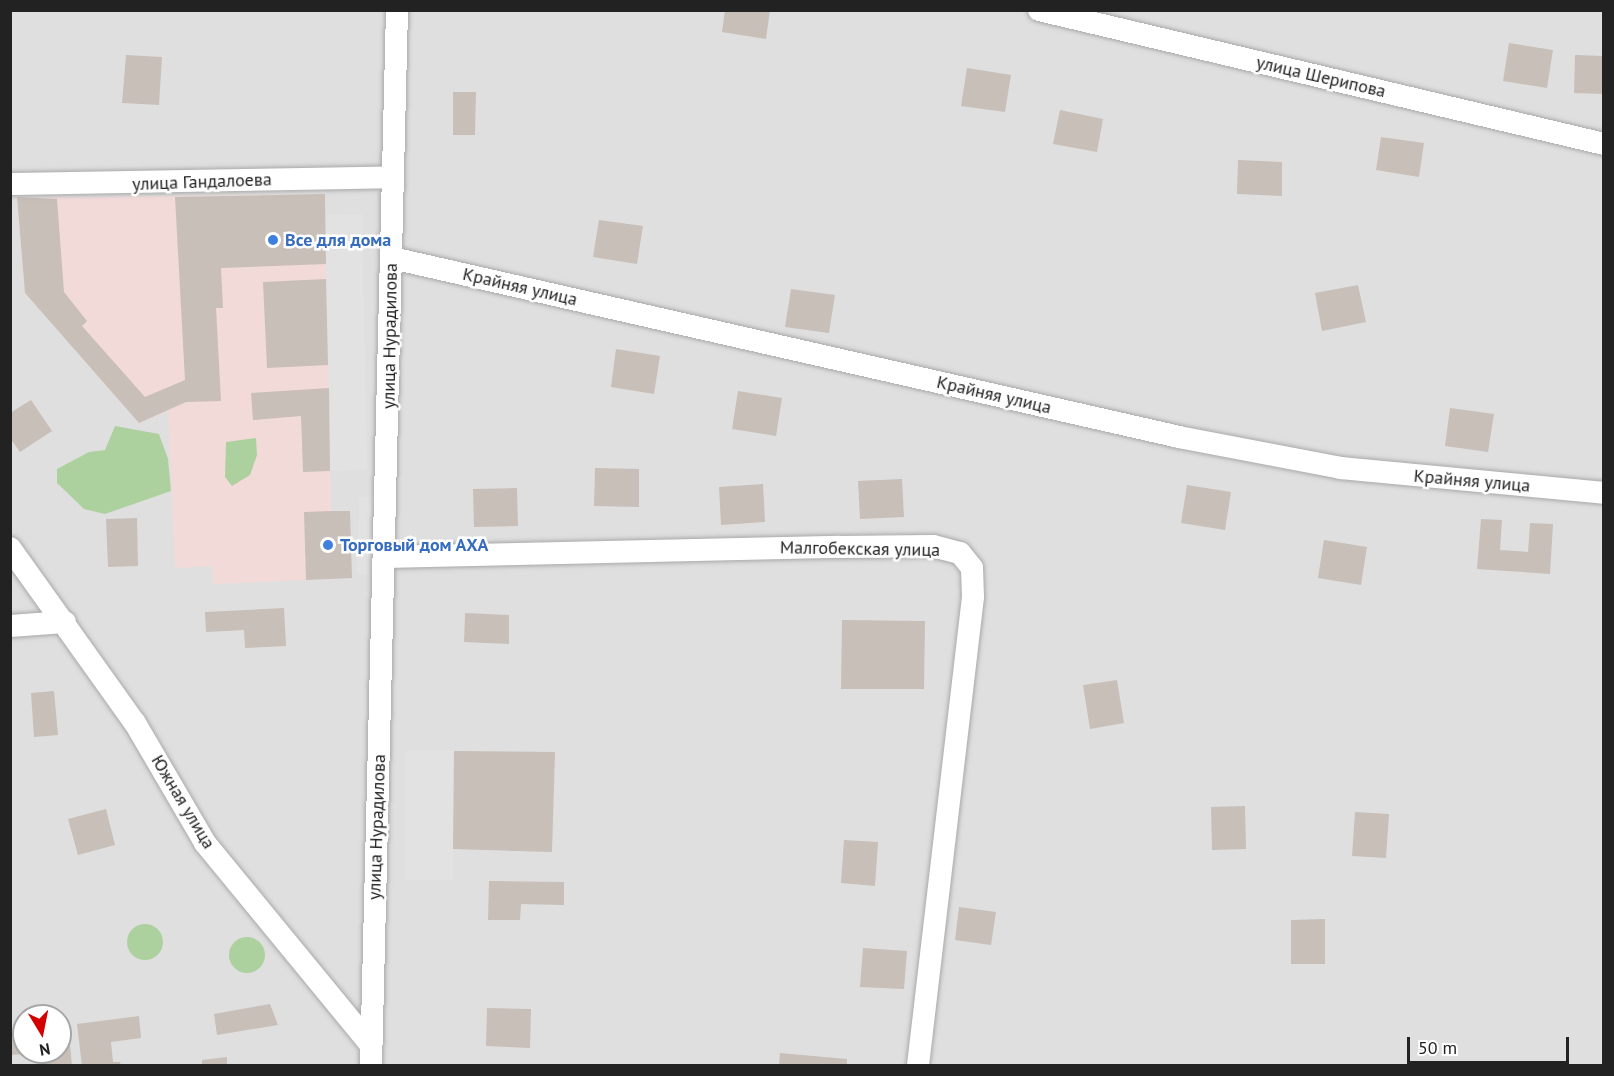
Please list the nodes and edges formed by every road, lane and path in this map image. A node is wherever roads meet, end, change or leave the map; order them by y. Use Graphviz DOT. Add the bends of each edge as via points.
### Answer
graph roads {
  1 [pos="397,10"];
  2 [pos="1039,10"];
  3 [pos="1604,144"];
  4 [pos="393,177"];
  5 [pos="10,184"];
  6 [pos="392,258"];
  7 [pos="1604,493"];
  8 [pos="10,548"];
  9 [pos="384,556"];
  10 [pos="65,622"];
  11 [pos="10,626"];
  12 [pos="372,1059"];
  13 [pos="918,1065"];
  1 -- 4 [label="street, улица Нурадилова"];
  2 -- 3 [label="street, улица Шерипова"];
  4 -- 5 [label="street, улица Гандалоева"];
  4 -- 6 [label="street, улица Нурадилова"];
  6 -- 7 [label="street, Крайняя улица" via="1168,434 1330,466"];
  6 -- 9 [label="street, улица Нурадилова"];
  8 -- 10 [label="street, Южная улица"];
  9 -- 12 [label="street, улица Нурадилова"];
  9 -- 13 [label="street, Малгобекская улица" via="933,546 960,553 972,568 973,597"];
  10 -- 11 [label="street"];
  10 -- 12 [label="street, Южная улица" via="135,723 205,843"];
}
